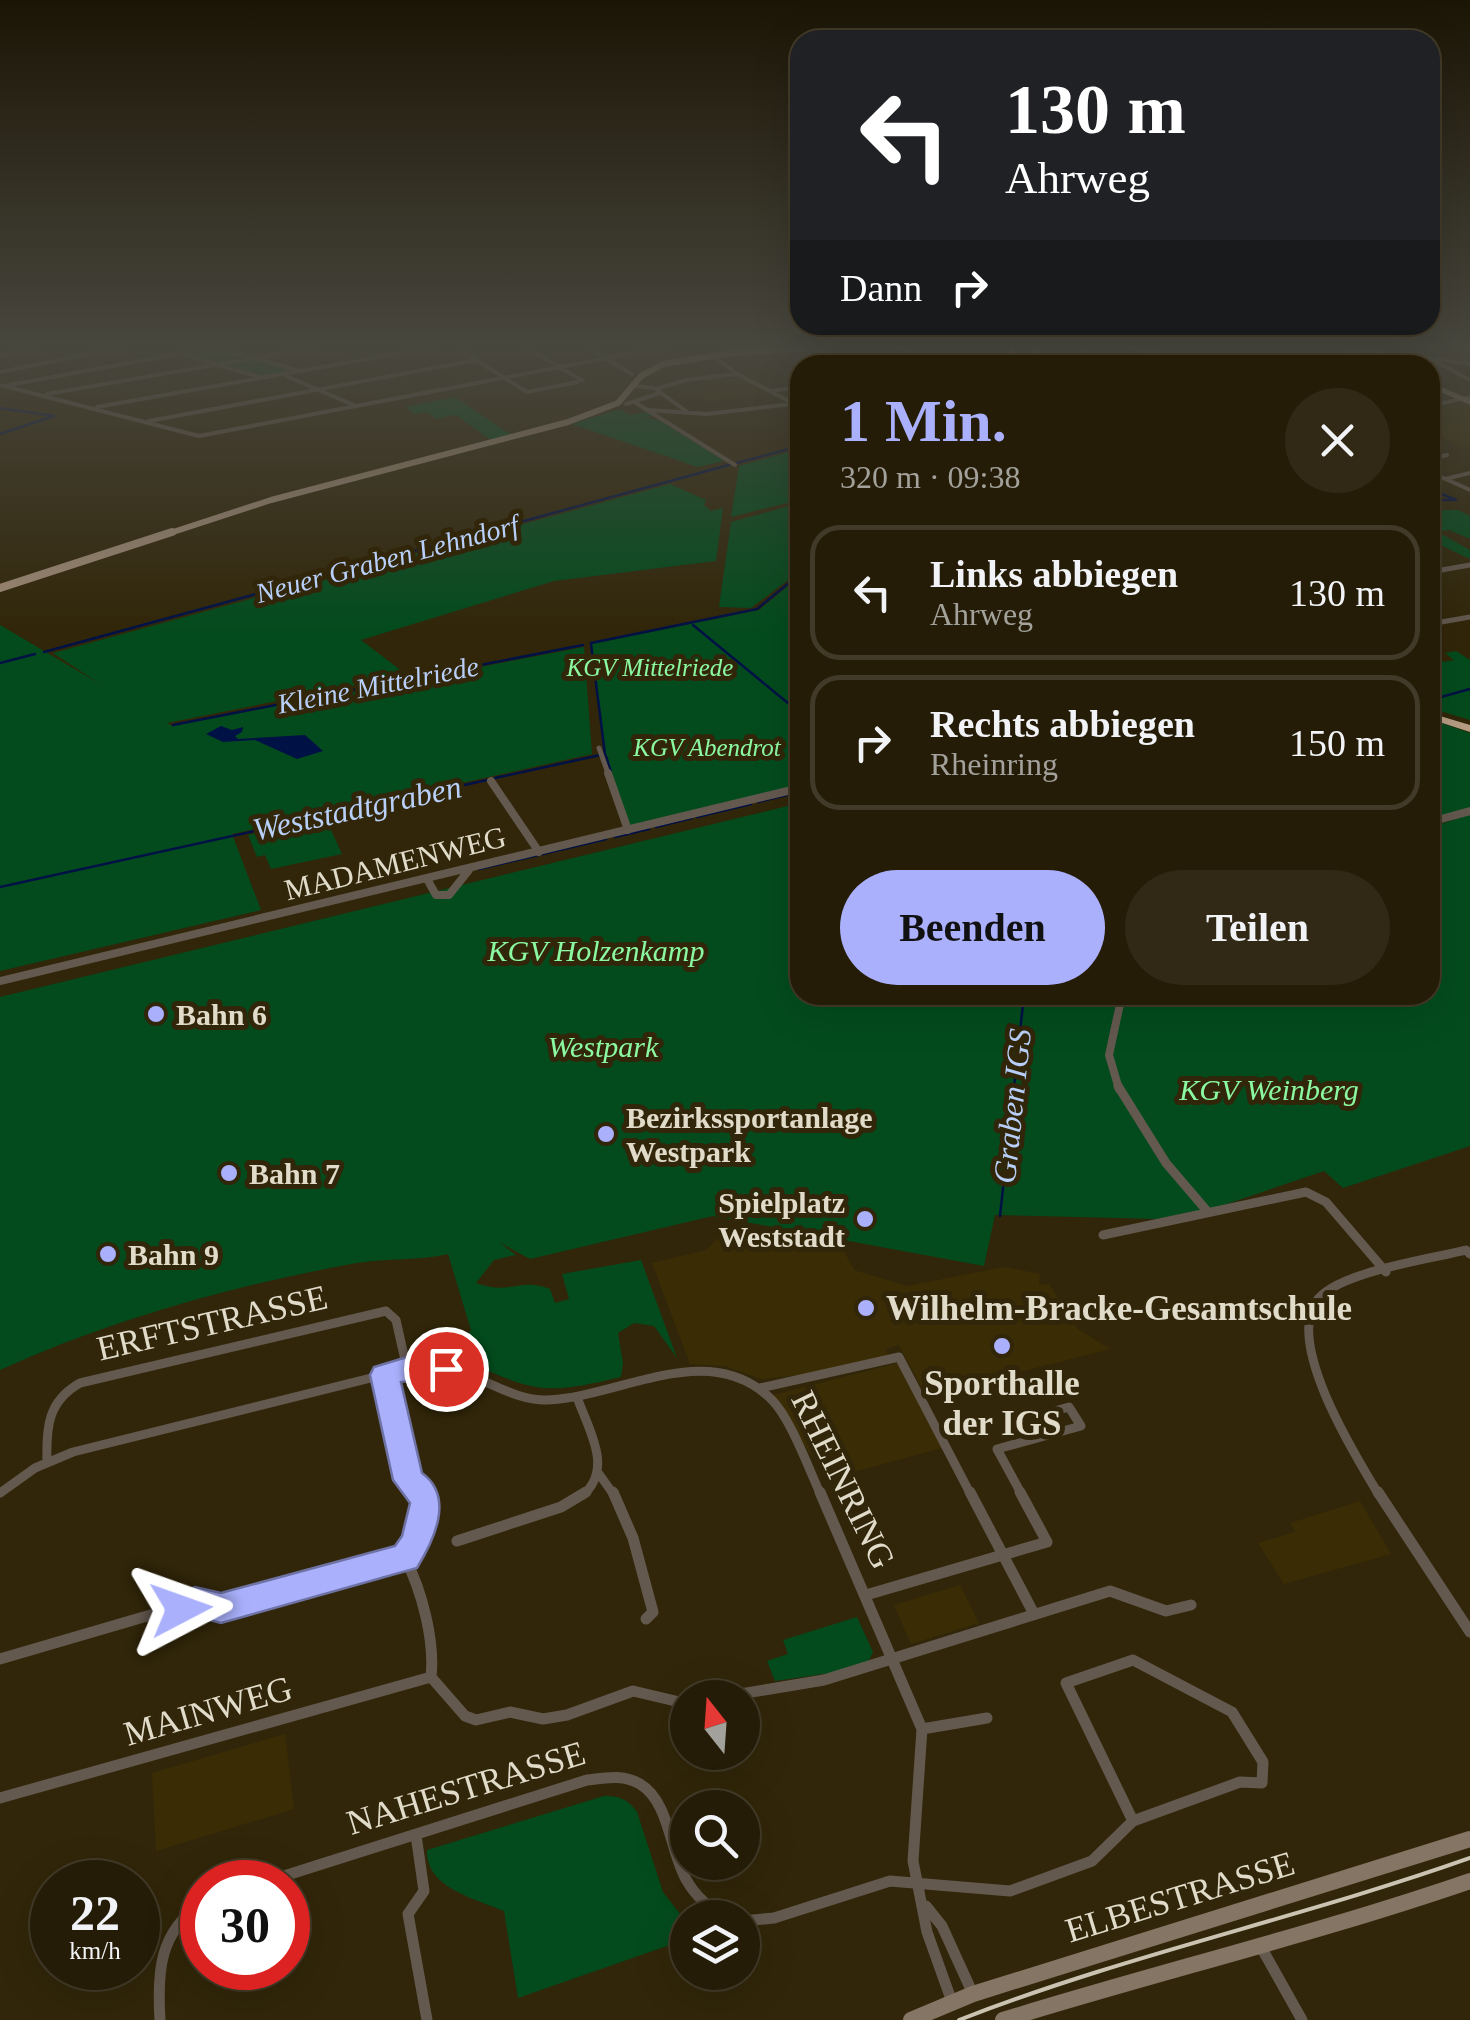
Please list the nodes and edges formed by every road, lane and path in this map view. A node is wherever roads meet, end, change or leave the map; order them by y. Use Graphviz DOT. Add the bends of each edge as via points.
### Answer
graph roads {
  1 [pos="495,441"];
  2 [pos="701,441"];
  3 [pos="1447,455"];
  4 [pos="1440,457"];
  5 [pos="735,465"];
  6 [pos="1470,473"];
  7 [pos="1440,477"];
  8 [pos="1445,479"];
  9 [pos="1470,490"];
  10 [pos="1470,565"];
  11 [pos="1440,570"];
  12 [pos="0,588"];
  13 [pos="1470,618"];
  14 [pos="1440,622"];
  15 [pos="1440,717"];
  16 [pos="1470,726"];
  17 [pos="599,748"];
  18 [pos="491,781"];
  19 [pos="790,790"];
  20 [pos="1470,811"];
  21 [pos="1440,819"];
  22 [pos="628,830"];
  23 [pos="539,852"];
  24 [pos="472,868"];
  25 [pos="426,879"];
  26 [pos="0,981"];
  27 [pos="1120,1005"];
  28 [pos="1207,1211"];
  29 [pos="1103,1235"];
  30 [pos="1470,1254"];
  31 [pos="1386,1272"];
  32 [pos="407,1369"];
  33 [pos="384,1375"];
  34 [pos="760,1388"];
  35 [pos="577,1397"];
  36 [pos="1054,1433"];
  37 [pos="47,1461"];
  38 [pos="598,1474"];
  39 [pos="0,1493"];
  40 [pos="457,1540"];
  41 [pos="1002,1555"];
  42 [pos="405,1558"];
  43 [pos="866,1595"];
  44 [pos="1191,1604"];
  45 [pos="1034,1614"];
  46 [pos="646,1619"];
  47 [pos="1470,1632"];
  48 [pos="893,1657"];
  49 [pos="0,1660"];
  50 [pos="432,1677"];
  51 [pos="760,1689"];
  52 [pos="670,1700"];
  53 [pos="987,1718"];
  54 [pos="922,1729"];
  55 [pos="0,1798"];
  56 [pos="1133,1822"];
  57 [pos="416,1835"];
  58 [pos="1470,1839"];
  59 [pos="310,1868"];
  60 [pos="1470,1880"];
  61 [pos="916,1881"];
  62 [pos="700,1900"];
  63 [pos="923,1903"];
  64 [pos="180,1918"];
  65 [pos="760,1919"];
  66 [pos="1261,1946"];
  67 [pos="973,1994"];
  68 [pos="952,2002"];
  69 [pos="160,2020"];
  70 [pos="426,2020"];
  71 [pos="911,2020"];
  72 [pos="1003,2020"];
  73 [pos="1302,2020"];
  1 -- 12 [label="main road" via="271,500"];
  2 -- 5 [label="street"];
  3 -- 4 [label="street"];
  6 -- 8 [label="street"];
  7 -- 8 [label="street"];
  8 -- 9 [label="street"];
  10 -- 11 [label="street"];
  13 -- 14 [label="street"];
  15 -- 16 [label="highway"];
  17 -- 22 [label="street"];
  18 -- 23 [label="street"];
  19 -- 22 [label="street, MADAMENWEG"];
  20 -- 21 [label="street"];
  22 -- 23 [label="street, MADAMENWEG"];
  23 -- 24 [label="street, MADAMENWEG"];
  24 -- 25 [label="street, MADAMENWEG"];
  24 -- 25 [label="street" via="457,892 436,895"];
  25 -- 26 [label="street, MADAMENWEG"];
  27 -- 28 [label="street" via="1109,1056 1114,1078 1159,1152"];
  28 -- 29 [label="street"];
  28 -- 31 [label="street" via="1314,1194"];
  30 -- 31 [label="street"];
  31 -- 47 [label="street" via="1319,1298 1307,1314 1306,1338 1386,1512"];
  32 -- 33 [label="street, RHEINRING"];
  32 -- 35 [label="street, RHEINRING" via="459,1372 527,1398"];
  32 -- 37 [label="street, ERFTSTRASSE" via="396,1320 386,1311 80,1383 52,1405"];
  33 -- 37 [label="street, RHEINRING"];
  33 -- 42 [label="street" via="408,1480 426,1503"];
  34 -- 35 [label="street, RHEINRING" via="728,1373 694,1370"];
  34 -- 41 [label="street" via="899,1356"];
  34 -- 43 [label="street, RHEINRING" via="786,1416"];
  35 -- 38 [label="street"];
  36 -- 41 [label="street" via="996,1449 1047,1542"];
  37 -- 39 [label="street, RHEINRING"];
  38 -- 40 [label="street" via="592,1490 569,1505"];
  38 -- 46 [label="street" via="614,1488 653,1612"];
  41 -- 43 [label="street"];
  41 -- 45 [label="street"];
  42 -- 49 [label="street" via="221,1608 195,1602"];
  42 -- 50 [label="street" via="420,1589 434,1652"];
  43 -- 48 [label="street, RHEINRING"];
  44 -- 45 [label="street" via="1166,1612 1110,1591"];
  45 -- 48 [label="street"];
  48 -- 51 [label="street" via="790,1688"];
  48 -- 54 [label="street, RHEINRING"];
  50 -- 52 [label="street" via="476,1720 510,1712 567,1715 633,1691"];
  50 -- 55 [label="street, MAINWEG"];
  53 -- 54 [label="street"];
  54 -- 61 [label="street, RHEINRING" via="912,1840"];
  56 -- 56 [label="street" via="1240,1782 1262,1784 1264,1762 1232,1712 1133,1660 1066,1683"];
  56 -- 61 [label="street" via="1092,1861 1010,1891"];
  57 -- 59 [label="street, NAHESTRASSE"];
  57 -- 62 [label="street, NAHESTRASSE" via="587,1780 627,1777 654,1796 690,1890"];
  57 -- 70 [label="street" via="424,1886 408,1914"];
  58 -- 67 [label="street, ELBESTRASSE"];
  60 -- 66 [label="street, ELBESTRASSE"];
  61 -- 63 [label="street, RHEINRING"];
  61 -- 65 [label="street" via="880,1884"];
  63 -- 67 [label="street, RHEINRING" via="942,1926"];
  63 -- 68 [label="street, RHEINRING"];
  64 -- 69 [label="street" via="160,1952"];
  66 -- 72 [label="street, ELBESTRASSE"];
  66 -- 73 [label="street"];
  67 -- 68 [label="street, ELBESTRASSE"];
  68 -- 71 [label="street, ELBESTRASSE"];
}
